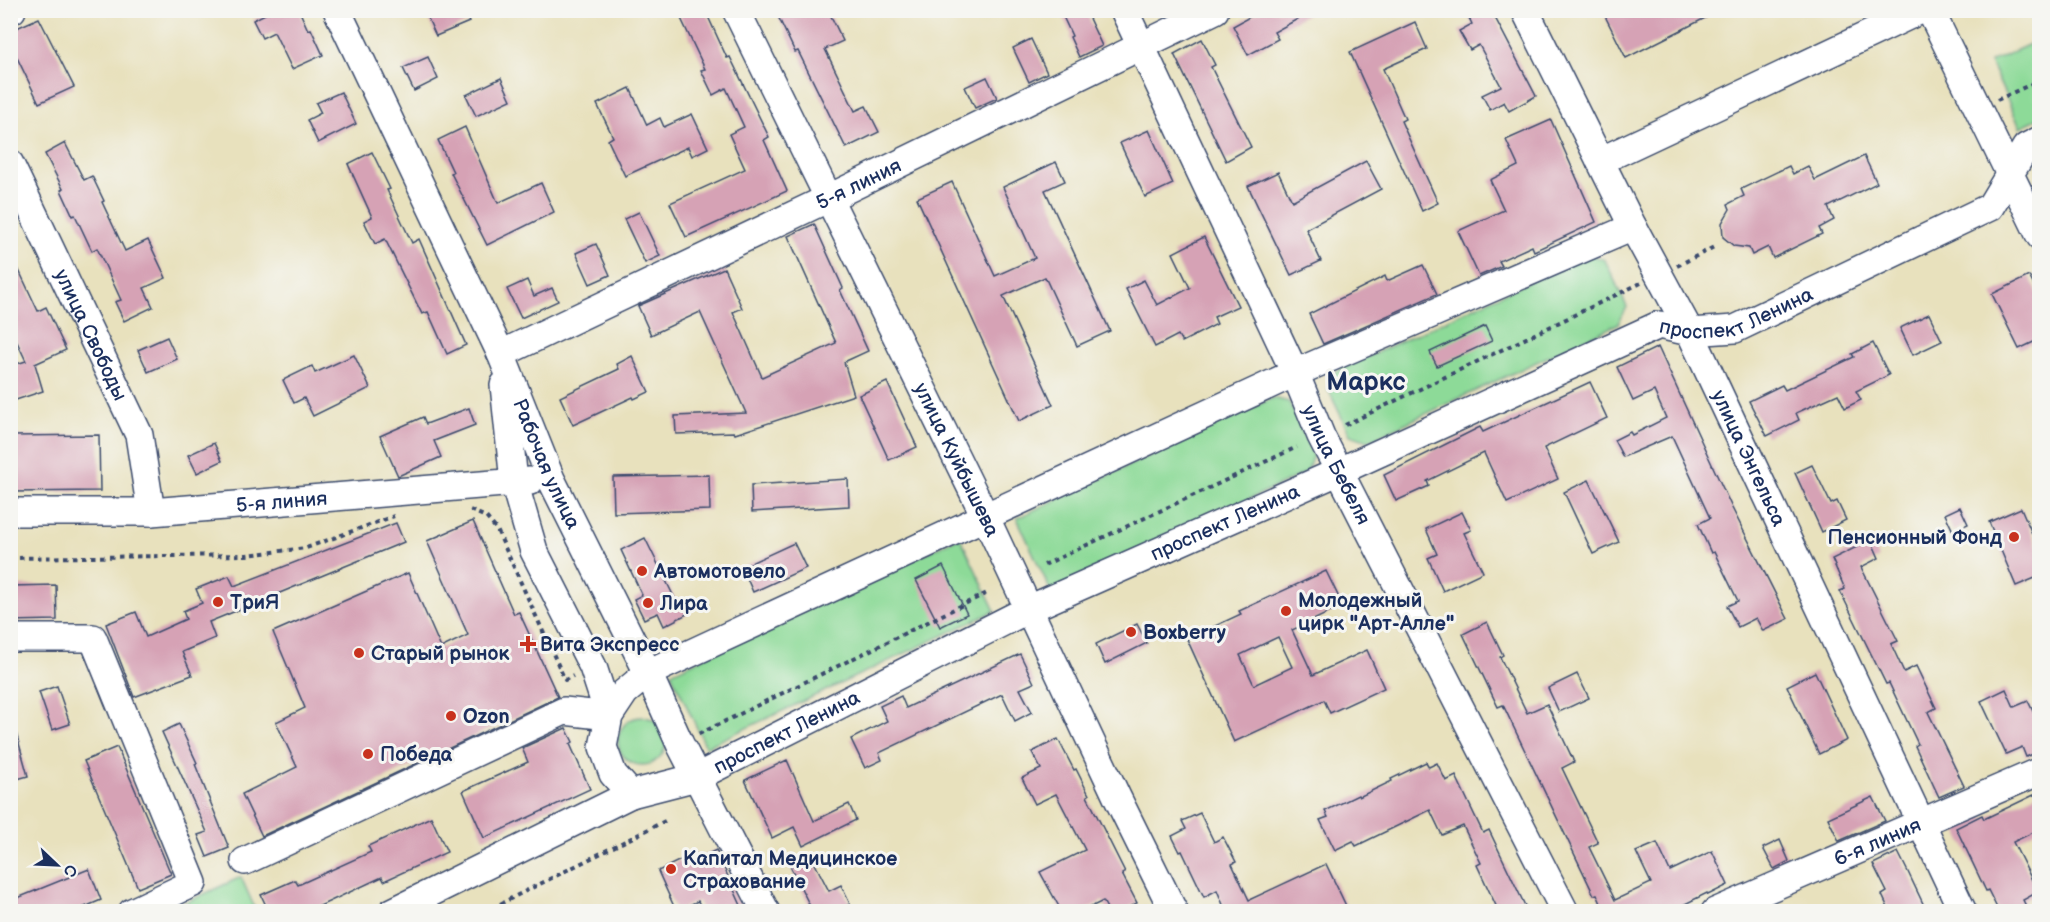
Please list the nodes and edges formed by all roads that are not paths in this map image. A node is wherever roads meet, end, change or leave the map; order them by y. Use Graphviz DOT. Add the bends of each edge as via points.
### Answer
graph roads {
  1 [pos="337,10"];
  2 [pos="736,10"];
  3 [pos="1124,10"];
  4 [pos="1215,10"];
  5 [pos="1525,10"];
  6 [pos="1921,10"];
  7 [pos="1930,10"];
  8 [pos="1141,45"];
  9 [pos="2040,140"];
  10 [pos="1600,161"];
  11 [pos="10,164"];
  12 [pos="2009,172"];
  13 [pos="827,199"];
  14 [pos="1633,227"];
  15 [pos="2040,236"];
  16 [pos="1690,332"];
  17 [pos="501,354"];
  18 [pos="1295,373"];
  19 [pos="1340,471"];
  20 [pos="551,479"];
  21 [pos="514,482"];
  22 [pos="10,512"];
  23 [pos="151,512"];
  24 [pos="985,516"];
  25 [pos="1029,609"];
  26 [pos="10,638"];
  27 [pos="648,674"];
  28 [pos="609,716"];
  29 [pos="2040,771"];
  30 [pos="697,777"];
  31 [pos="631,794"];
  32 [pos="1920,823"];
  33 [pos="244,861"];
  34 [pos="132,912"];
  35 [pos="392,912"];
  36 [pos="766,912"];
  37 [pos="1174,912"];
  38 [pos="1565,912"];
  39 [pos="1715,912"];
  40 [pos="1963,912"];
  1 -- 17 [label="street, Рабочая улица"];
  2 -- 13 [label="street, улица Куйбышева"];
  3 -- 8 [label="street, улица Бебеля"];
  4 -- 8 [label="street, 5-я линия"];
  5 -- 10 [label="street, улица Энгельса"];
  6 -- 10 [label="street"];
  7 -- 12 [label="street"];
  8 -- 13 [label="street, 5-я линия"];
  8 -- 18 [label="street, улица Бебеля"];
  9 -- 12 [label="street, проспект Ленина" via="2026,147"];
  10 -- 14 [label="street, улица Энгельса"];
  11 -- 23 [label="street, улица Свободы" via="139,435"];
  12 -- 15 [label="street"];
  12 -- 16 [label="street, проспект Ленина" via="1990,207 1735,329"];
  13 -- 17 [label="street, 5-я линия"];
  13 -- 24 [label="street, улица Куйбышева"];
  14 -- 16 [label="street, улица Энгельса"];
  14 -- 18 [label="street"];
  16 -- 19 [label="street, проспект Ленина" via="1659,325"];
  16 -- 32 [label="street, улица Энгельса"];
  17 -- 20 [label="street, Рабочая улица"];
  17 -- 21 [label="street"];
  18 -- 19 [label="street, улица Бебеля"];
  18 -- 24 [label="street"];
  19 -- 25 [label="street, проспект Ленина"];
  19 -- 38 [label="street, улица Бебеля"];
  20 -- 21 [label="street, 5-я линия"];
  20 -- 27 [label="street, Рабочая улица"];
  21 -- 23 [label="street, 5-я линия"];
  21 -- 28 [label="street" via="534,551 593,667"];
  22 -- 23 [label="street, 5-я линия"];
  24 -- 25 [label="street, улица Куйбышева"];
  24 -- 27 [label="street"];
  25 -- 30 [label="street, проспект Ленина"];
  25 -- 37 [label="street, улица Куйбышева"];
  26 -- 34 [label="street" via="93,638 193,882"];
  27 -- 28 [label="street" via="625,692"];
  27 -- 30 [label="street, Рабочая улица"];
  28 -- 31 [label="street" via="603,747 613,774"];
  28 -- 33 [label="street" via="564,711"];
  29 -- 32 [label="street, 6-я линия"];
  30 -- 31 [label="street, проспект Ленина"];
  30 -- 36 [label="street, Рабочая улица"];
  31 -- 35 [label="street, проспект Ленина"];
  32 -- 39 [label="street, 6-я линия"];
  32 -- 40 [label="street, улица Энгельса"];
}
